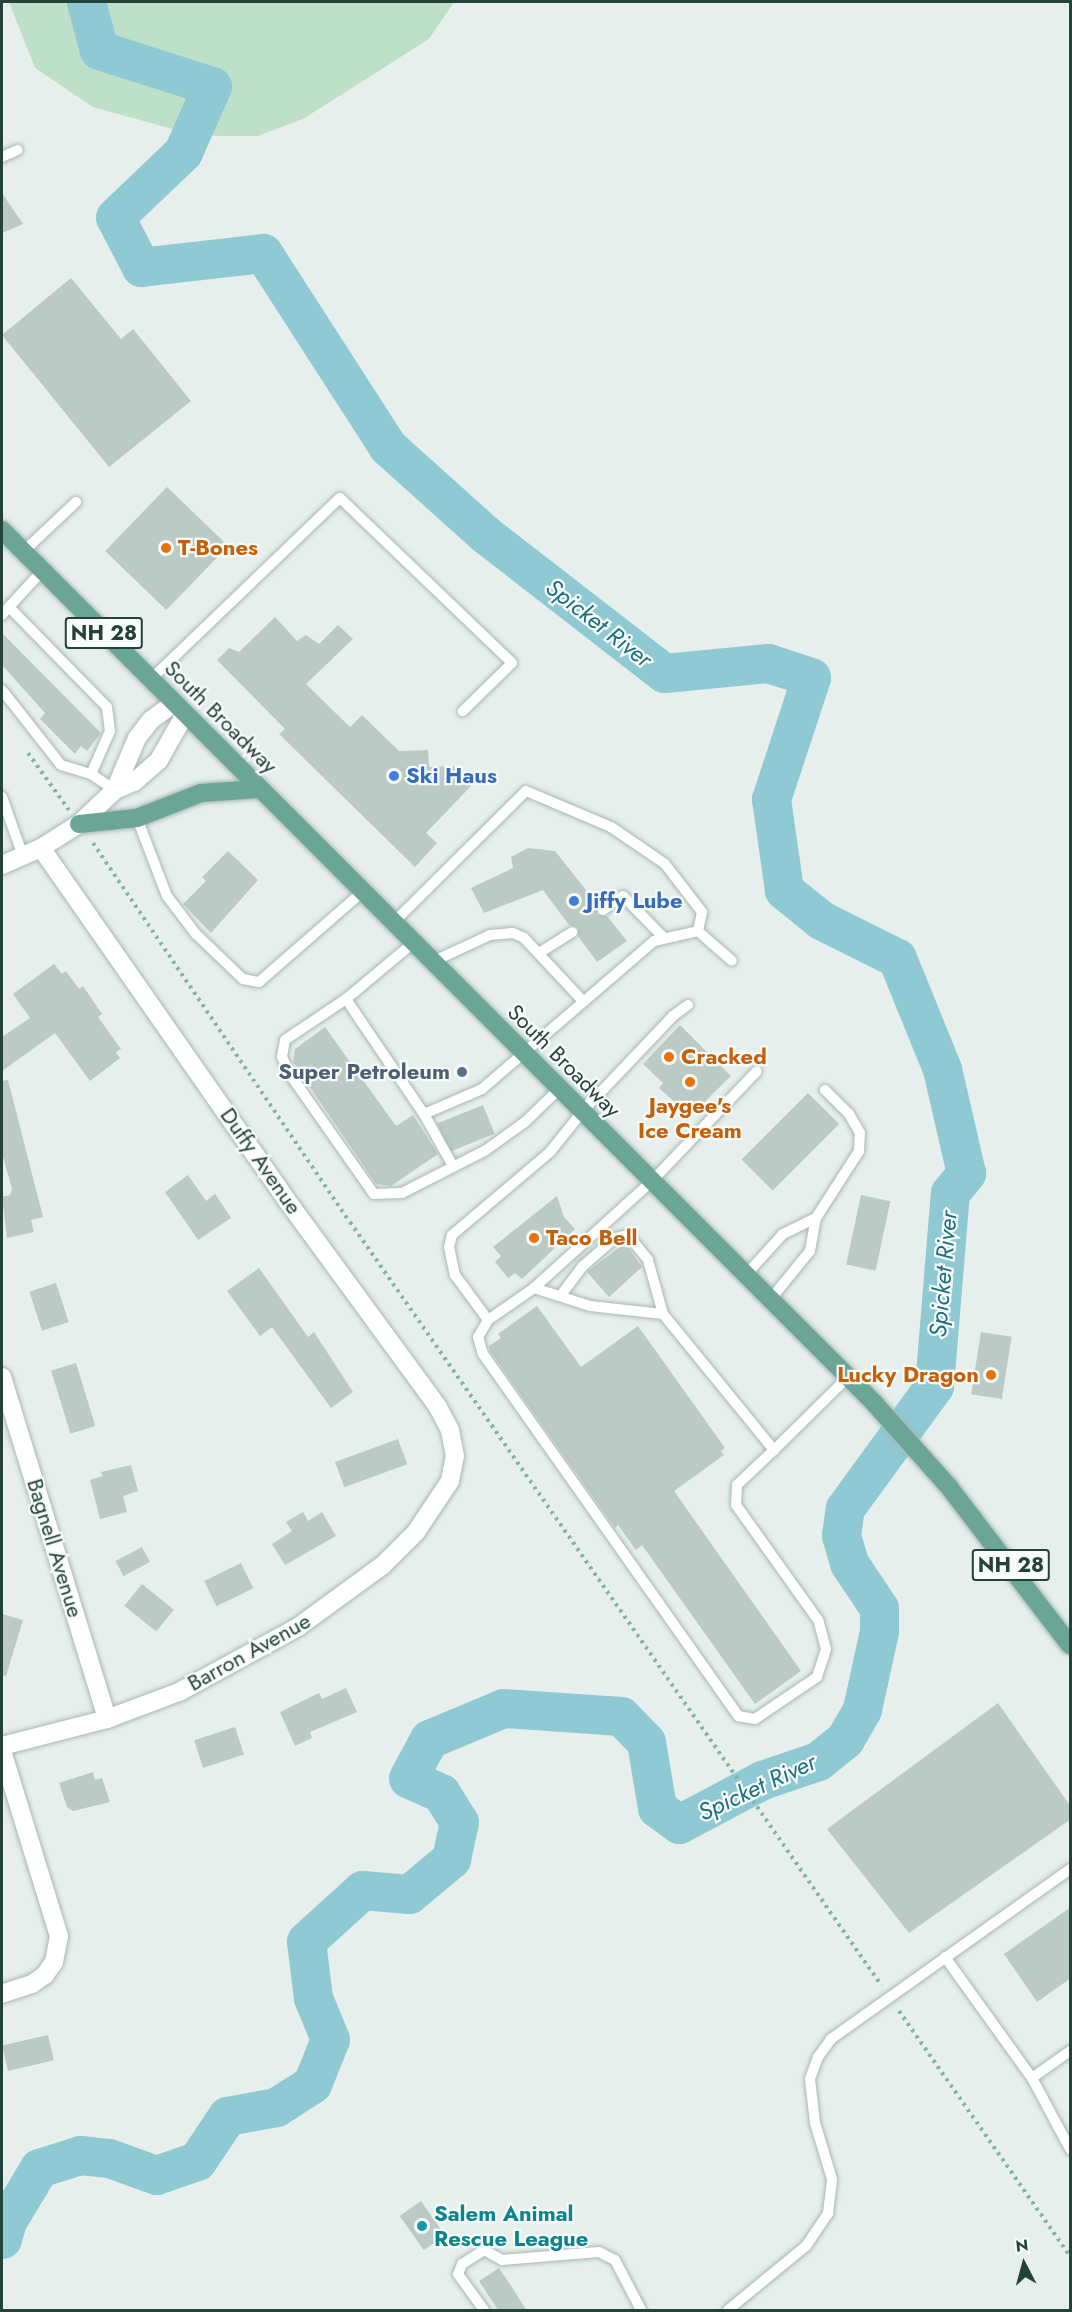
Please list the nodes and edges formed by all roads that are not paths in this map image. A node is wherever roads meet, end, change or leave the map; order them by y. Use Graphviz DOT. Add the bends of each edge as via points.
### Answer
graph roads {
  1 [pos="18,150"];
  2 [pos="2,157"];
  3 [pos="76,502"];
  4 [pos="2,530"];
  5 [pos="23,552"];
  6 [pos="42,571"];
  7 [pos="5,611"];
  8 [pos="150,680"];
  9 [pos="2,690"];
  10 [pos="179,710"];
  11 [pos="463,711"];
  12 [pos="91,774"];
  13 [pos="258,789"];
  14 [pos="115,790"];
  15 [pos="2,797"];
  16 [pos="6,818"];
  17 [pos="137,818"];
  18 [pos="79,824"];
  19 [pos="41,848"];
  20 [pos="23,856"];
  21 [pos="2,865"];
  22 [pos="362,892"];
  23 [pos="603,910"];
  24 [pos="393,923"];
  25 [pos="572,932"];
  26 [pos="698,932"];
  27 [pos="662,936"];
  28 [pos="413,944"];
  29 [pos="538,953"];
  30 [pos="432,962"];
  31 [pos="732,962"];
  32 [pos="346,999"];
  33 [pos="583,1001"];
  34 [pos="688,1005"];
  35 [pos="524,1054"];
  36 [pos="757,1071"];
  37 [pos="559,1089"];
  38 [pos="825,1090"];
  39 [pos="582,1112"];
  40 [pos="424,1114"];
  41 [pos="453,1166"];
  42 [pos="651,1182"];
  43 [pos="816,1218"];
  44 [pos="745,1276"];
  45 [pos="534,1288"];
  46 [pos="561,1295"];
  47 [pos="770,1300"];
  48 [pos="663,1314"];
  49 [pos="488,1320"];
  50 [pos="2,1377"];
  51 [pos="848,1377"];
  52 [pos="774,1450"];
  53 [pos="450,1482"];
  54 [pos="1071,1645"];
  55 [pos="107,1719"];
  56 [pos="2,1746"];
  57 [pos="2,1751"];
  58 [pos="1071,1869"];
  59 [pos="945,1957"];
  60 [pos="2,1994"];
  61 [pos="1071,2051"];
  62 [pos="1032,2078"];
  63 [pos="1071,2149"];
  64 [pos="484,2310"];
  65 [pos="641,2310"];
  66 [pos="728,2310"];
  1 -- 2 [label="lane"];
  3 -- 5 [label="lane"];
  4 -- 5 [label="main road, South Broadway / NH 28"];
  5 -- 6 [label="main road, South Broadway / NH 28"];
  6 -- 7 [label="lane"];
  6 -- 8 [label="main road, South Broadway / NH 28"];
  7 -- 12 [label="lane" via="107,707 110,731"];
  8 -- 10 [label="main road, South Broadway / NH 28"];
  8 -- 11 [label="lane" via="340,498 512,663"];
  9 -- 12 [label="lane" via="61,765"];
  10 -- 13 [label="main road, South Broadway / NH 28"];
  10 -- 14 [label="street" via="153,766 134,782"];
  10 -- 14 [label="street" via="151,720 137,738"];
  12 -- 14 [label="lane"];
  13 -- 17 [label="main road" via="201,793"];
  13 -- 22 [label="main road, South Broadway / NH 28"];
  14 -- 18 [label="street"];
  15 -- 16 [label="lane"];
  16 -- 20 [label="lane"];
  17 -- 18 [label="main road"];
  17 -- 22 [label="lane" via="166,896 196,934 243,979 259,982"];
  18 -- 19 [label="street"];
  19 -- 20 [label="street"];
  19 -- 53 [label="street, Duffy Avenue" via="438,1407 450,1430 455,1456"];
  20 -- 21 [label="street"];
  22 -- 24 [label="main road, South Broadway / NH 28"];
  23 -- 27 [label="lane" via="623,896"];
  24 -- 26 [label="lane" via="526,791 611,827 665,864 702,912"];
  24 -- 28 [label="main road, South Broadway / NH 28"];
  25 -- 29 [label="lane"];
  26 -- 27 [label="lane"];
  26 -- 31 [label="lane"];
  27 -- 33 [label="lane"];
  28 -- 30 [label="main road, South Broadway / NH 28"];
  28 -- 32 [label="lane"];
  29 -- 30 [label="lane" via="524,938 503,932"];
  29 -- 33 [label="lane"];
  30 -- 35 [label="main road, South Broadway / NH 28"];
  32 -- 40 [label="lane"];
  32 -- 41 [label="lane" via="285,1040 282,1057 291,1076 374,1194 402,1193"];
  33 -- 35 [label="lane"];
  34 -- 39 [label="lane"];
  35 -- 37 [label="main road, South Broadway / NH 28"];
  35 -- 40 [label="lane" via="482,1089"];
  36 -- 42 [label="lane"];
  37 -- 39 [label="main road, South Broadway / NH 28"];
  37 -- 41 [label="lane" via="503,1139"];
  38 -- 43 [label="lane" via="849,1114 860,1133 860,1151"];
  39 -- 42 [label="main road, South Broadway / NH 28"];
  39 -- 49 [label="lane" via="550,1152 452,1236 449,1246 455,1275"];
  40 -- 41 [label="lane"];
  42 -- 44 [label="main road, South Broadway / NH 28"];
  42 -- 45 [label="lane"];
  43 -- 44 [label="lane" via="783,1234"];
  43 -- 47 [label="lane" via="810,1251"];
  44 -- 47 [label="main road, South Broadway / NH 28"];
  45 -- 46 [label="lane"];
  45 -- 49 [label="lane"];
  46 -- 48 [label="lane" via="590,1306"];
  46 -- 48 [label="lane" via="583,1266 615,1238 628,1235 648,1260"];
  47 -- 51 [label="main road, South Broadway / NH 28"];
  48 -- 52 [label="lane"];
  49 -- 52 [label="lane" via="478,1337 483,1354 738,1716 755,1719 817,1677 826,1649 818,1620 736,1506 737,1485"];
  50 -- 55 [label="street, Bagnell Avenue"];
  51 -- 52 [label="lane"];
  51 -- 54 [label="main road, South Broadway / NH 28" via="912,1443"];
  53 -- 55 [label="street, Barron Avenue" via="416,1532 383,1565 298,1627 179,1692"];
  55 -- 56 [label="street, Barron Avenue"];
  57 -- 60 [label="street" via="59,1936 54,1962 45,1975"];
  58 -- 59 [label="lane"];
  59 -- 62 [label="lane"];
  59 -- 66 [label="lane" via="831,2039 818,2057 810,2079 815,2123 832,2179 828,2213 806,2246"];
  61 -- 62 [label="lane"];
  62 -- 63 [label="lane"];
  64 -- 65 [label="lane" via="458,2274 462,2264 484,2250 502,2260 599,2252 615,2260"];
}
